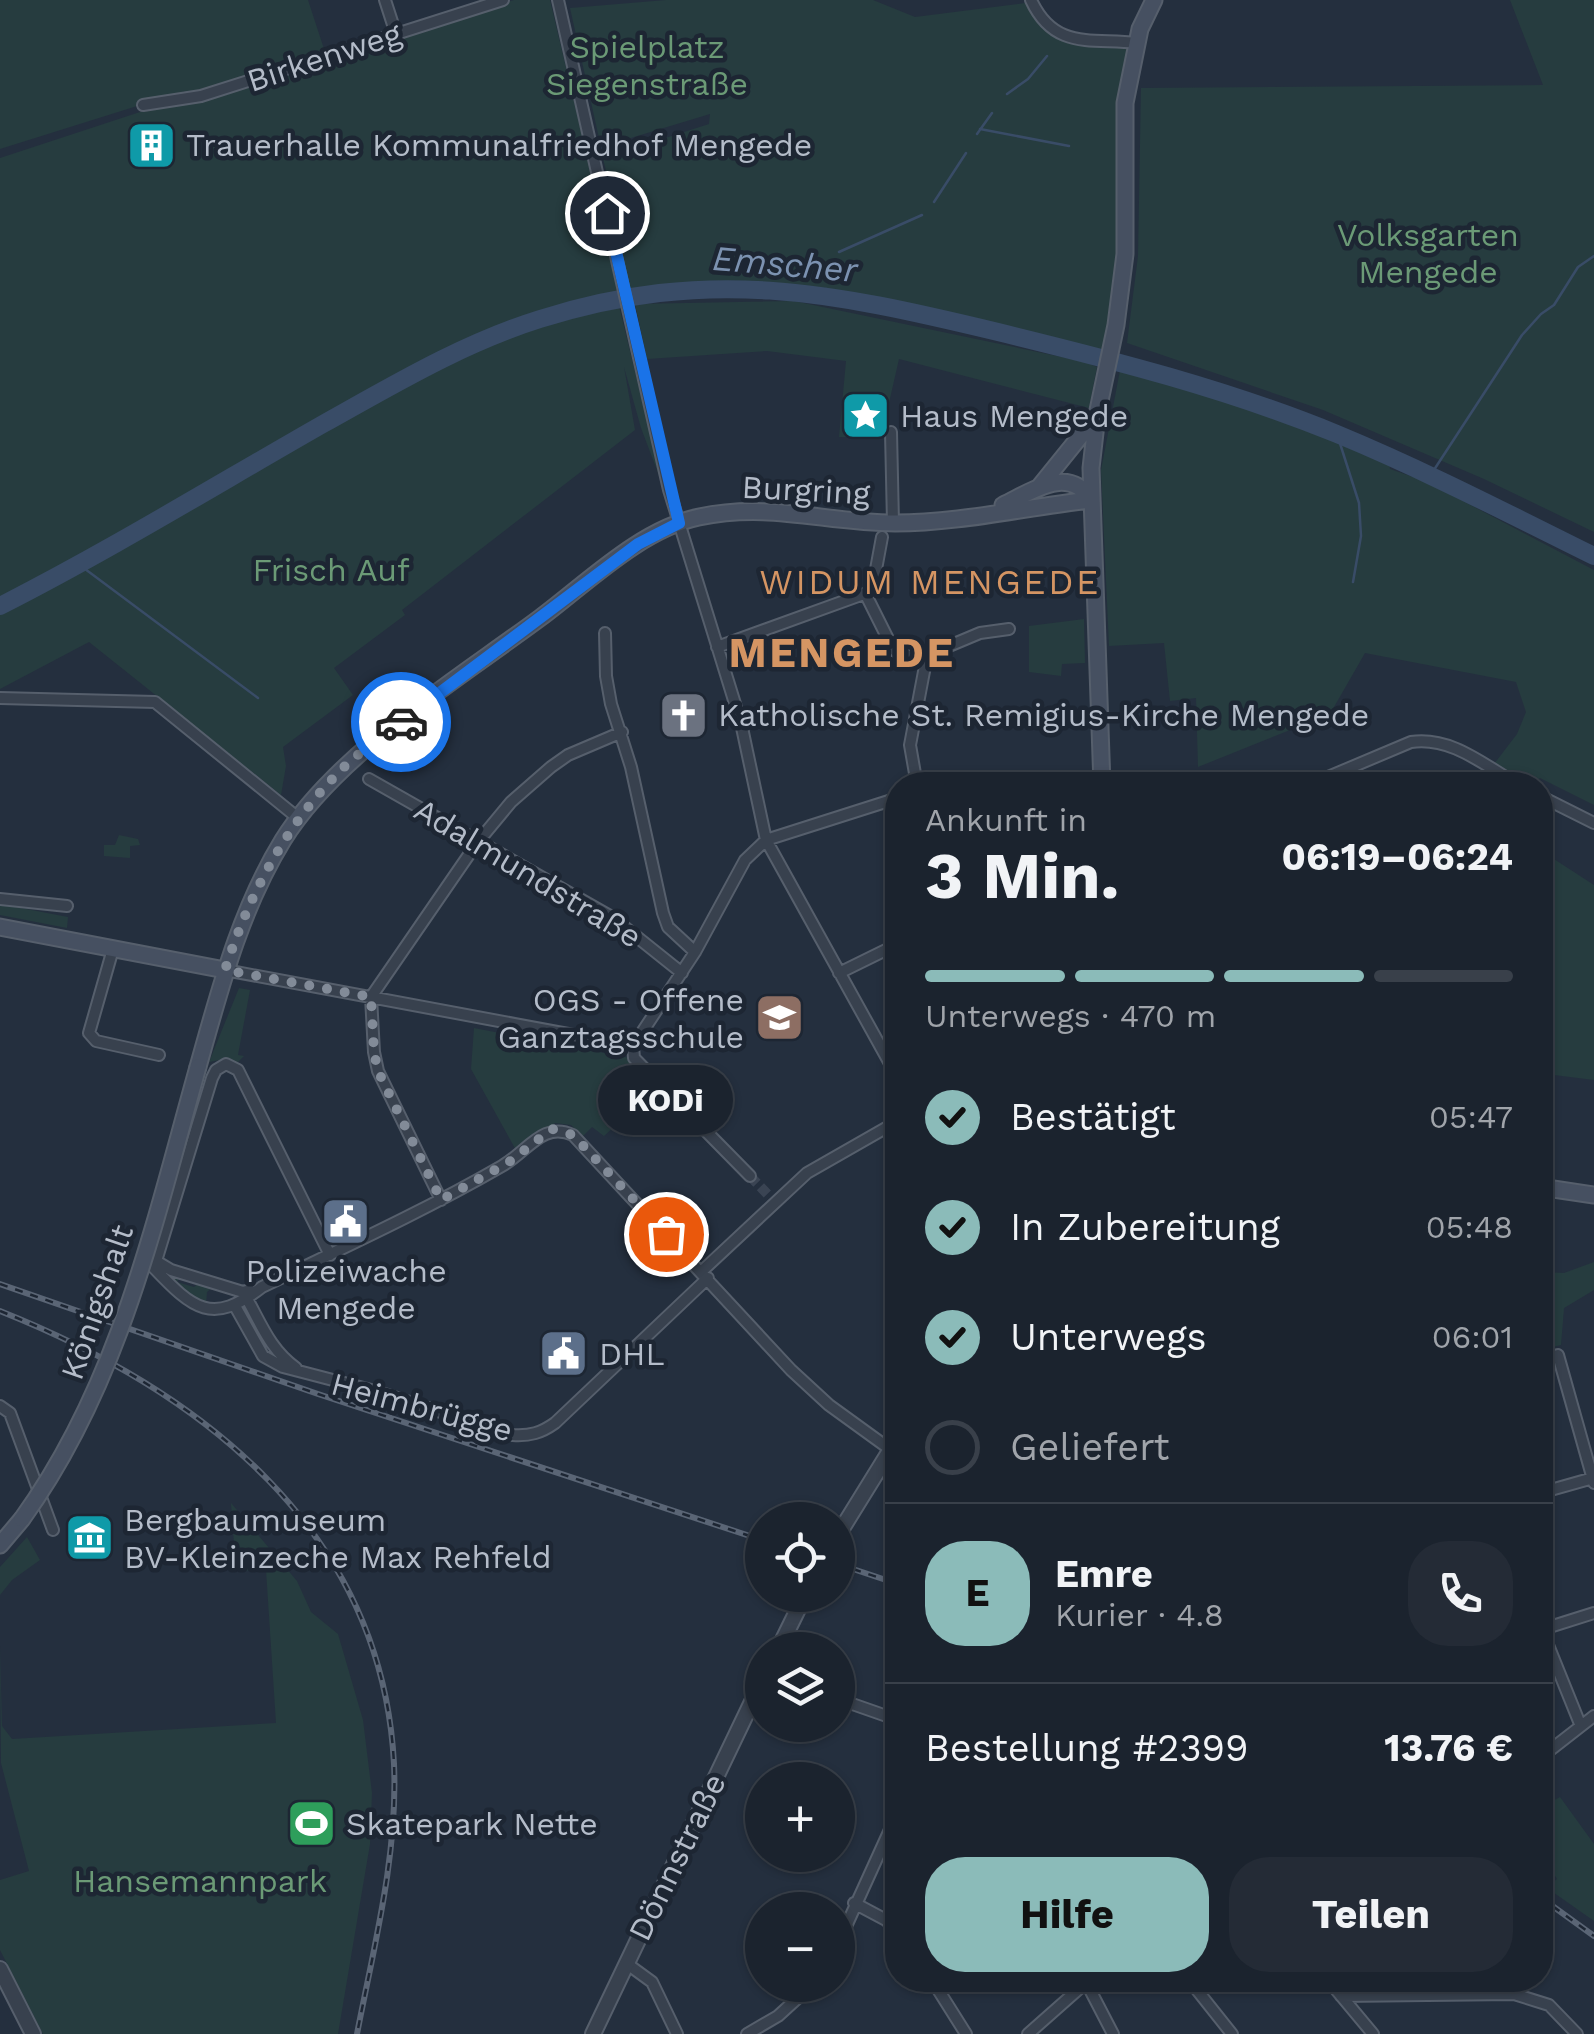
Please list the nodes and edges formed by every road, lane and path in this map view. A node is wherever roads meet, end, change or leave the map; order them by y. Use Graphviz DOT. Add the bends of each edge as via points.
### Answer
graph roads {
  1 [pos="385,0"];
  2 [pos="502,0"];
  3 [pos="558,0"];
  4 [pos="1030,0"];
  5 [pos="1154,0"];
  6 [pos="396,34"];
  7 [pos="1136,43"];
  8 [pos="143,105"];
  9 [pos="1097,416"];
  10 [pos="891,432"];
  11 [pos="1038,488"];
  12 [pos="1091,500"];
  13 [pos="988,512"];
  14 [pos="679,523"];
  15 [pos="893,523"];
  16 [pos="882,537"];
  17 [pos="869,593"];
  18 [pos="1009,629"];
  19 [pos="605,633"];
  20 [pos="716,648"];
  21 [pos="926,661"];
  22 [pos="0,698"];
  23 [pos="622,732"];
  24 [pos="915,772"];
  25 [pos="1101,772"];
  26 [pos="1340,772"];
  27 [pos="1497,772"];
  28 [pos="369,779"];
  29 [pos="885,802"];
  30 [pos="1553,802"];
  31 [pos="298,818"];
  32 [pos="1594,822"];
  33 [pos="766,840"];
  34 [pos="476,843"];
  35 [pos="0,899"];
  36 [pos="67,906"];
  37 [pos="0,927"];
  38 [pos="113,949"];
  39 [pos="885,950"];
  40 [pos="695,952"];
  41 [pos="225,970"];
  42 [pos="682,972"];
  43 [pos="839,973"];
  44 [pos="371,997"];
  45 [pos="633,1046"];
  46 [pos="885,1055"];
  47 [pos="159,1056"];
  48 [pos="199,1061"];
  49 [pos="885,1128"];
  50 [pos="750,1176"];
  51 [pos="1553,1189"];
  52 [pos="1594,1196"];
  53 [pos="441,1200"];
  54 [pos="330,1255"];
  55 [pos="168,1275"];
  56 [pos="705,1275"];
  57 [pos="246,1295"];
  58 [pos="234,1306"];
  59 [pos="1553,1356"];
  60 [pos="315,1378"];
  61 [pos="0,1406"];
  62 [pos="885,1441"];
  63 [pos="885,1463"];
  64 [pos="1593,1481"];
  65 [pos="1553,1491"];
  66 [pos="855,1509"];
  67 [pos="52,1530"];
  68 [pos="0,1546"];
  69 [pos="1594,1612"];
  70 [pos="1553,1624"];
  71 [pos="1553,1659"];
  72 [pos="855,1704"];
  73 [pos="885,1715"];
  74 [pos="745,1716"];
  75 [pos="1594,1716"];
  76 [pos="1580,1724"];
  77 [pos="1553,1747"];
  78 [pos="885,1839"];
  79 [pos="855,1901"];
  80 [pos="855,1904"];
  81 [pos="885,1919"];
  82 [pos="626,1963"];
  83 [pos="0,1968"];
  84 [pos="941,1992"];
  85 [pos="1076,1992"];
  86 [pos="1093,1992"];
  87 [pos="1199,1992"];
  88 [pos="1338,1992"];
  89 [pos="1439,1993"];
  90 [pos="1341,1996"];
  91 [pos="793,2002"];
  92 [pos="33,2034"];
  93 [pos="593,2034"];
  94 [pos="678,2034"];
  95 [pos="747,2034"];
  96 [pos="966,2034"];
  97 [pos="1028,2034"];
  98 [pos="1113,2034"];
  99 [pos="1232,2034"];
  100 [pos="1373,2034"];
  101 [pos="1576,2034"];
  1 -- 6 [label="street"];
  2 -- 6 [label="street, Birkenweg"];
  3 -- 14 [label="street"];
  4 -- 7 [label="street" via="1065,37"];
  5 -- 7 [label="main road"];
  6 -- 8 [label="street, Birkenweg" via="200,96"];
  7 -- 9 [label="main road" via="1125,103 1125,254"];
  9 -- 11 [label="main road"];
  9 -- 12 [label="main road"];
  10 -- 15 [label="street"];
  11 -- 12 [label="main road" via="1065,481"];
  11 -- 13 [label="main road"];
  12 -- 13 [label="main road"];
  12 -- 25 [label="main road"];
  13 -- 15 [label="main road, Burgring"];
  14 -- 15 [label="main road, Burgring" via="754,509"];
  14 -- 20 [label="street"];
  14 -- 31 [label="main road, Burgring" via="638,544 431,698 343,768"];
  16 -- 17 [label="street"];
  17 -- 20 [label="street"];
  17 -- 21 [label="street" via="896,652"];
  18 -- 21 [label="street" via="980,633"];
  19 -- 23 [label="street" via="606,676"];
  20 -- 33 [label="street" via="745,737"];
  21 -- 24 [label="street" via="910,746"];
  22 -- 31 [label="street" via="156,702"];
  23 -- 34 [label="street" via="551,767"];
  23 -- 40 [label="street" via="663,913"];
  26 -- 27 [label="street" via="1422,740 1443,742"];
  28 -- 34 [label="street, Adalmundstraße"];
  29 -- 33 [label="street"];
  30 -- 32 [label="street"];
  31 -- 41 [label="main road, Burgring" via="246,912"];
  33 -- 40 [label="street" via="746,860"];
  33 -- 43 [label="street"];
  34 -- 42 [label="street, Adalmundstraße" via="612,917"];
  34 -- 44 [label="street"];
  35 -- 36 [label="street"];
  37 -- 38 [label="main road"];
  38 -- 41 [label="main road"];
  38 -- 47 [label="street" via="89,1033 96,1041"];
  39 -- 43 [label="street"];
  40 -- 42 [label="street"];
  41 -- 44 [label="street"];
  41 -- 48 [label="main road, Burgring"];
  42 -- 45 [label="street"];
  43 -- 46 [label="street"];
  44 -- 45 [label="street"];
  44 -- 53 [label="street" via="378,1071"];
  45 -- 50 [label="street" via="634,1058"];
  48 -- 68 [label="main road, Königshalt, bridge" via="110,1361 72,1437"];
  49 -- 56 [label="street" via="807,1172"];
  51 -- 52 [label="main road"];
  53 -- 54 [label="street"];
  53 -- 56 [label="street" via="557,1128 573,1135"];
  54 -- 55 [label="street" via="240,1073 226,1064 212,1078 156,1262"];
  54 -- 57 [label="street"];
  55 -- 57 [label="street"];
  55 -- 58 [label="street" via="180,1294 202,1308"];
  56 -- 60 [label="street, Heimbrügge" via="535,1434 513,1436"];
  56 -- 62 [label="street" via="804,1382"];
  57 -- 58 [label="street"];
  57 -- 60 [label="street, Heimbrügge" via="278,1355"];
  58 -- 60 [label="street, Heimbrügge" via="262,1356"];
  59 -- 64 [label="street" via="1558,1355"];
  61 -- 67 [label="street" via="10,1413"];
  63 -- 66 [label="street"];
  64 -- 65 [label="street"];
  69 -- 70 [label="street"];
  71 -- 76 [label="street"];
  72 -- 73 [label="street"];
  74 -- 82 [label="street, Dönnstraße"];
  75 -- 76 [label="street"];
  76 -- 77 [label="street"];
  78 -- 79 [label="street"];
  80 -- 81 [label="street"];
  82 -- 93 [label="street, Dönnstraße"];
  82 -- 94 [label="street" via="652,1982"];
  83 -- 92 [label="street"];
  84 -- 96 [label="street"];
  85 -- 97 [label="street"];
  86 -- 98 [label="street"];
  87 -- 99 [label="street"];
  88 -- 90 [label="street"];
  89 -- 90 [label="street"];
  89 -- 101 [label="street" via="1532,1997 1550,2004"];
  90 -- 100 [label="street"];
  91 -- 95 [label="street"];
}
